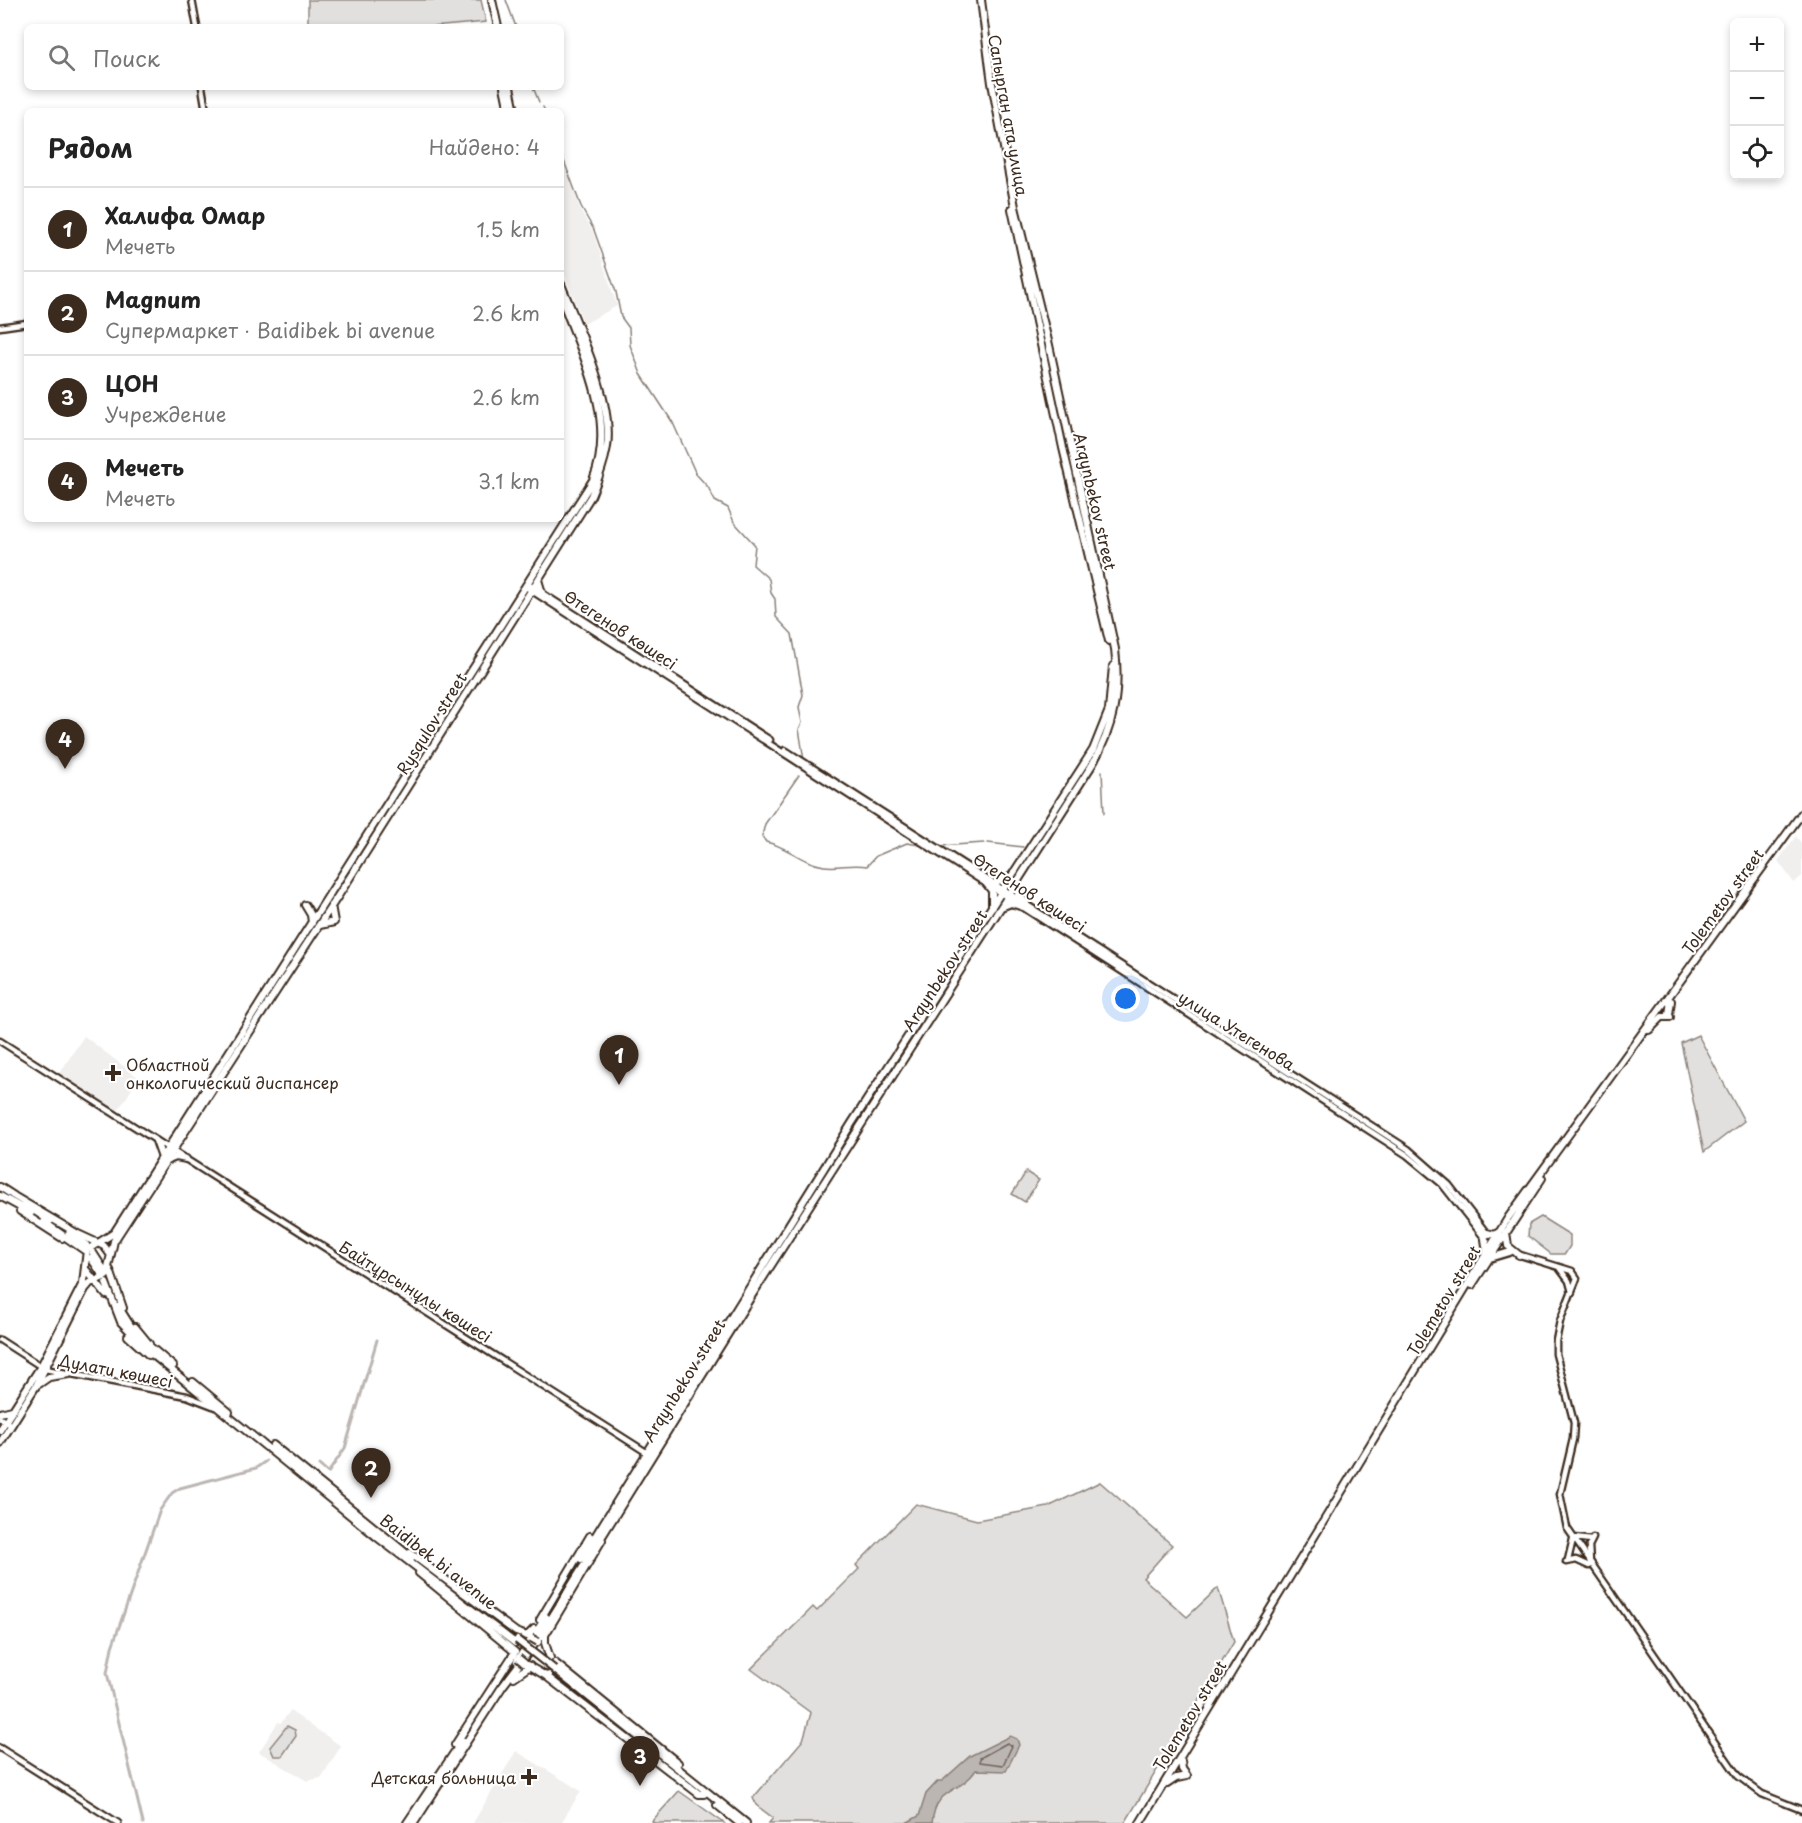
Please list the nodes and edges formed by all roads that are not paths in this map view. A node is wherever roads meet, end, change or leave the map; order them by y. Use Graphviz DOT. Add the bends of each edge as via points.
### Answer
graph roads {
  1 [pos="192,0"];
  2 [pos="490,0"];
  3 [pos="979,0"];
  4 [pos="196,24"];
  5 [pos="495,24"];
  6 [pos="202,90"];
  7 [pos="505,90"];
  8 [pos="511,90"];
  9 [pos="206,108"];
  10 [pos="508,108"];
  11 [pos="514,108"];
  12 [pos="1019,234"];
  13 [pos="564,292"];
  14 [pos="564,305"];
  15 [pos="24,323"];
  16 [pos="0,327"];
  17 [pos="604,420"];
  18 [pos="569,525"];
  19 [pos="539,576"];
  20 [pos="529,587"];
  21 [pos="542,593"];
  22 [pos="834,784"];
  23 [pos="1802,813"];
  24 [pos="1799,821"];
  25 [pos="937,852"];
  26 [pos="1017,875"];
  27 [pos="986,883"];
  28 [pos="995,883"];
  29 [pos="1006,893"];
  30 [pos="329,902"];
  31 [pos="1024,905"];
  32 [pos="994,911"];
  33 [pos="314,925"];
  34 [pos="1671,1001"];
  35 [pos="1203,1019"];
  36 [pos="1649,1030"];
  37 [pos="0,1041"];
  38 [pos="1296,1078"];
  39 [pos="156,1141"];
  40 [pos="170,1150"];
  41 [pos="186,1159"];
  42 [pos="164,1160"];
  43 [pos="0,1187"];
  44 [pos="12,1195"];
  45 [pos="0,1196"];
  46 [pos="10,1203"];
  47 [pos="1503,1231"];
  48 [pos="1486,1236"];
  49 [pos="98,1243"];
  50 [pos="1494,1244"];
  51 [pos="1510,1252"];
  52 [pos="111,1255"];
  53 [pos="1520,1255"];
  54 [pos="90,1257"];
  55 [pos="1488,1257"];
  56 [pos="87,1269"];
  57 [pos="1560,1269"];
  58 [pos="105,1270"];
  59 [pos="97,1281"];
  60 [pos="107,1282"];
  61 [pos="1572,1294"];
  62 [pos="0,1340"];
  63 [pos="153,1352"];
  64 [pos="43,1367"];
  65 [pos="69,1374"];
  66 [pos="36,1386"];
  67 [pos="194,1388"];
  68 [pos="187,1396"];
  69 [pos="213,1406"];
  70 [pos="4,1420"];
  71 [pos="0,1430"];
  72 [pos="0,1443"];
  73 [pos="646,1452"];
  74 [pos="616,1507"];
  75 [pos="1572,1538"];
  76 [pos="395,1547"];
  77 [pos="1591,1566"];
  78 [pos="1273,1605"];
  79 [pos="532,1639"];
  80 [pos="522,1660"];
  81 [pos="552,1660"];
  82 [pos="552,1673"];
  83 [pos="0,1748"];
  84 [pos="1181,1761"];
  85 [pos="447,1767"];
  86 [pos="1167,1784"];
  87 [pos="705,1792"];
  88 [pos="1802,1810"];
  89 [pos="118,1823"];
  90 [pos="407,1823"];
  91 [pos="414,1823"];
  92 [pos="739,1823"];
  93 [pos="746,1823"];
  94 [pos="1141,1823"];
  1 -- 4 [label="main road"];
  2 -- 5 [label="main road"];
  3 -- 12 [label="main road, Сапырган ата улица"];
  6 -- 9 [label="main road"];
  7 -- 10 [label="main road"];
  8 -- 11 [label="main road"];
  12 -- 26 [label="main road, Arqynbekov street" via="1113,654 1112,694 1105,725 1059,810"];
  13 -- 17 [label="main road, Rysqulov street" via="606,407"];
  14 -- 17 [label="main road, Rysqulov street"];
  15 -- 16 [label="main road"];
  17 -- 18 [label="main road, Rysqulov street" via="598,469"];
  18 -- 19 [label="main road, Rysqulov street"];
  18 -- 20 [label="main road, Rysqulov street"];
  19 -- 20 [label="main road, Rysqulov street"];
  19 -- 21 [label="main road"];
  20 -- 21 [label="main road, Өтегенов көшесі"];
  20 -- 22 [label="main road, Өтегенов көшесі"];
  20 -- 30 [label="main road, Rysqulov street"];
  21 -- 22 [label="main road, Өтегенов көшесі"];
  22 -- 25 [label="main road, Өтегенов көшесі"];
  22 -- 28 [label="main road, Өтегенов көшесі"];
  23 -- 24 [label="main road, Tolemetov street"];
  24 -- 34 [label="main road, Tolemetov street"];
  24 -- 47 [label="main road, Tolemetov street"];
  25 -- 27 [label="main road, улица Утегенова"];
  26 -- 28 [label="main road"];
  26 -- 29 [label="main road, Arqynbekov street"];
  26 -- 31 [label="main road" via="1017,890"];
  27 -- 29 [label="main road, улица Утегенова"];
  27 -- 32 [label="main road" via="992,891"];
  28 -- 29 [label="main road, Өтегенов көшесі"];
  29 -- 31 [label="main road, улица Утегенова"];
  29 -- 32 [label="main road, Arqynbekov street"];
  30 -- 33 [label="main road, Rysqulov street"];
  30 -- 33 [label="main road" via="333,922"];
  30 -- 33 [label="main road" via="316,908 308,906"];
  31 -- 32 [label="main road" via="1007,904"];
  31 -- 35 [label="main road, улица Утегенова"];
  31 -- 35 [label="main road, Өтегенов көшесі" via="1164,990"];
  32 -- 73 [label="main road, Arqynbekov street" via="852,1123"];
  32 -- 74 [label="main road, Arqynbekov street"];
  33 -- 40 [label="main road, Rysqulov street"];
  34 -- 36 [label="main road, Tolemetov street"];
  34 -- 36 [label="main road" via="1670,1015 1662,1017"];
  35 -- 38 [label="main road, улица Утегенова"];
  35 -- 38 [label="main road, Өтегенов көшесі"];
  36 -- 47 [label="main road, Tolemetov street"];
  37 -- 39 [label="main road, Байтұрсынұлы көшесі"];
  38 -- 48 [label="main road, улица Утегенова" via="1422,1166"];
  38 -- 48 [label="main road, Өтегенов көшесі" via="1380,1128 1421,1159 1449,1185"];
  39 -- 40 [label="main road, Байтұрсынұлы көшесі"];
  39 -- 42 [label="main road"];
  40 -- 41 [label="main road, Байтұрсынұлы көшесі"];
  40 -- 42 [label="main road, Rysqulov street"];
  41 -- 42 [label="main road"];
  41 -- 73 [label="main road, Байтұрсынұлы көшесі"];
  42 -- 49 [label="main road" via="114,1233"];
  42 -- 52 [label="main road" via="114,1241"];
  43 -- 44 [label="main road"];
  44 -- 46 [label="main road" via="85,1248"];
  44 -- 49 [label="main road"];
  45 -- 46 [label="main road"];
  46 -- 54 [label="main road"];
  47 -- 48 [label="main road"];
  47 -- 50 [label="main road, Tolemetov street"];
  47 -- 53 [label="main road" via="1507,1244"];
  48 -- 50 [label="main road, улица Утегенова"];
  48 -- 55 [label="main road"];
  49 -- 52 [label="main road"];
  49 -- 54 [label="main road" via="87,1250"];
  50 -- 51 [label="main road"];
  50 -- 55 [label="main road, Tolemetov street"];
  51 -- 53 [label="main road"];
  51 -- 55 [label="main road"];
  52 -- 58 [label="main road"];
  53 -- 57 [label="main road"];
  54 -- 56 [label="main road"];
  54 -- 58 [label="main road"];
  55 -- 78 [label="main road, Tolemetov street"];
  56 -- 59 [label="main road"];
  56 -- 64 [label="main road"];
  57 -- 61 [label="main road"];
  57 -- 61 [label="main road" via="1577,1274"];
  58 -- 59 [label="main road" via="106,1276"];
  58 -- 63 [label="main road" via="122,1308"];
  59 -- 63 [label="main road" via="123,1330 143,1352"];
  59 -- 64 [label="main road" via="85,1289"];
  60 -- 63 [label="main road, Baidibek bi avenue" via="121,1322"];
  61 -- 75 [label="main road" via="1560,1321 1556,1354 1574,1423 1560,1494"];
  62 -- 64 [label="main road"];
  63 -- 67 [label="main road, Baidibek bi avenue"];
  63 -- 76 [label="main road, Baidibek bi avenue"];
  64 -- 65 [label="main road, Дулати көшесі"];
  64 -- 66 [label="main road"];
  64 -- 70 [label="main road"];
  65 -- 66 [label="main road" via="49,1377"];
  65 -- 68 [label="main road, Дулати көшесі"];
  66 -- 70 [label="main road"];
  67 -- 68 [label="main road"];
  67 -- 69 [label="main road, Baidibek bi avenue"];
  68 -- 69 [label="main road, Дулати көшесі"];
  69 -- 76 [label="main road, Baidibek bi avenue"];
  70 -- 71 [label="main road"];
  70 -- 72 [label="main road"];
  73 -- 74 [label="main road, Arqynbekov street"];
  74 -- 79 [label="main road" via="602,1517"];
  74 -- 81 [label="main road" via="546,1635 544,1643"];
  74 -- 85 [label="main road, Arqynbekov street"];
  75 -- 77 [label="main road"];
  75 -- 77 [label="main road" via="1567,1561"];
  75 -- 77 [label="main road" via="1592,1539 1588,1550"];
  76 -- 79 [label="main road" via="417,1557 516,1632"];
  76 -- 80 [label="main road" via="402,1559 470,1612"];
  76 -- 82 [label="main road, bridge"];
  77 -- 88 [label="main road" via="1738,1776 1762,1794"];
  78 -- 84 [label="main road, Tolemetov street"];
  78 -- 94 [label="main road, Tolemetov street"];
  79 -- 80 [label="main road" via="516,1646"];
  79 -- 81 [label="main road"];
  80 -- 82 [label="main road"];
  80 -- 85 [label="main road"];
  80 -- 85 [label="main road" via="459,1739"];
  81 -- 82 [label="main road"];
  81 -- 87 [label="main road" via="702,1782"];
  82 -- 87 [label="main road"];
  83 -- 89 [label="main road"];
  84 -- 86 [label="main road, Tolemetov street"];
  84 -- 86 [label="main road" via="1187,1776"];
  85 -- 90 [label="main road"];
  85 -- 91 [label="main road"];
  86 -- 94 [label="main road, Tolemetov street"];
  87 -- 92 [label="main road"];
  87 -- 93 [label="main road"];
}
